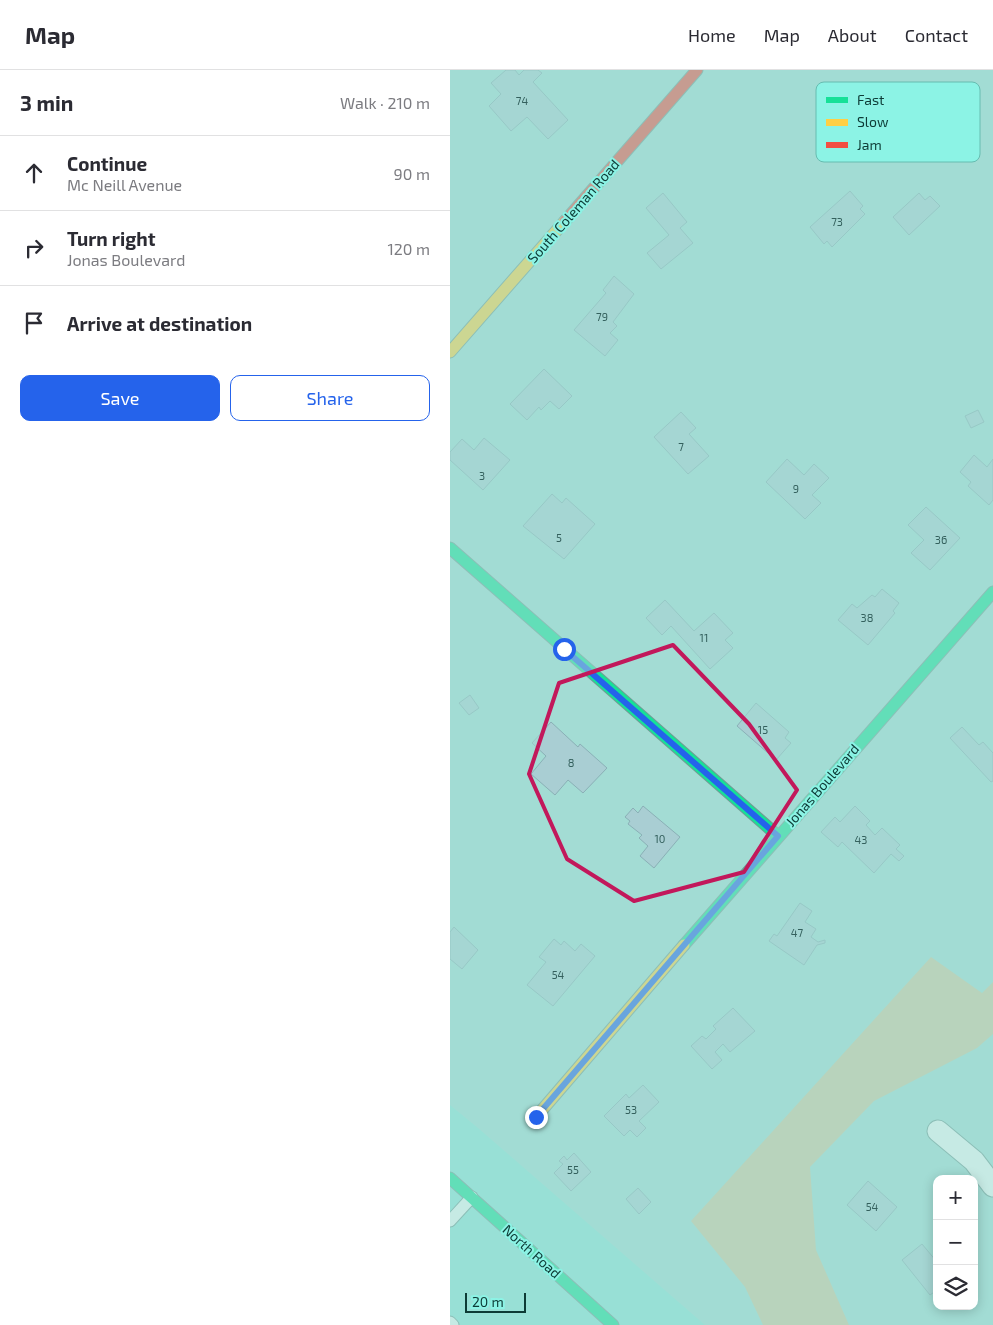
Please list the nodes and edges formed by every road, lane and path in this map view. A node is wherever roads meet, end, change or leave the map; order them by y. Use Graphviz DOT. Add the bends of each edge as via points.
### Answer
graph roads {
  1 [pos="697,70"];
  2 [pos="450,352"];
  3 [pos="450,548"];
  4 [pos="993,592"];
  5 [pos="778,836"];
  6 [pos="536,1117"];
  7 [pos="938,1130"];
  8 [pos="450,1178"];
  9 [pos="993,1186"];
  10 [pos="472,1197"];
  11 [pos="450,1221"];
  12 [pos="450,1322"];
  13 [pos="453,1325"];
  14 [pos="612,1325"];
  1 -- 2 [label="street, South Coleman Road"];
  3 -- 5 [label="street"];
  4 -- 5 [label="street, Jonas Boulevard"];
  5 -- 6 [label="street, Jonas Boulevard"];
  7 -- 9 [label="street" via="974,1161"];
  8 -- 10 [label="street, North Road"];
  10 -- 11 [label="lane"];
  10 -- 14 [label="street, North Road"];
  12 -- 13 [label="lane"];
}
